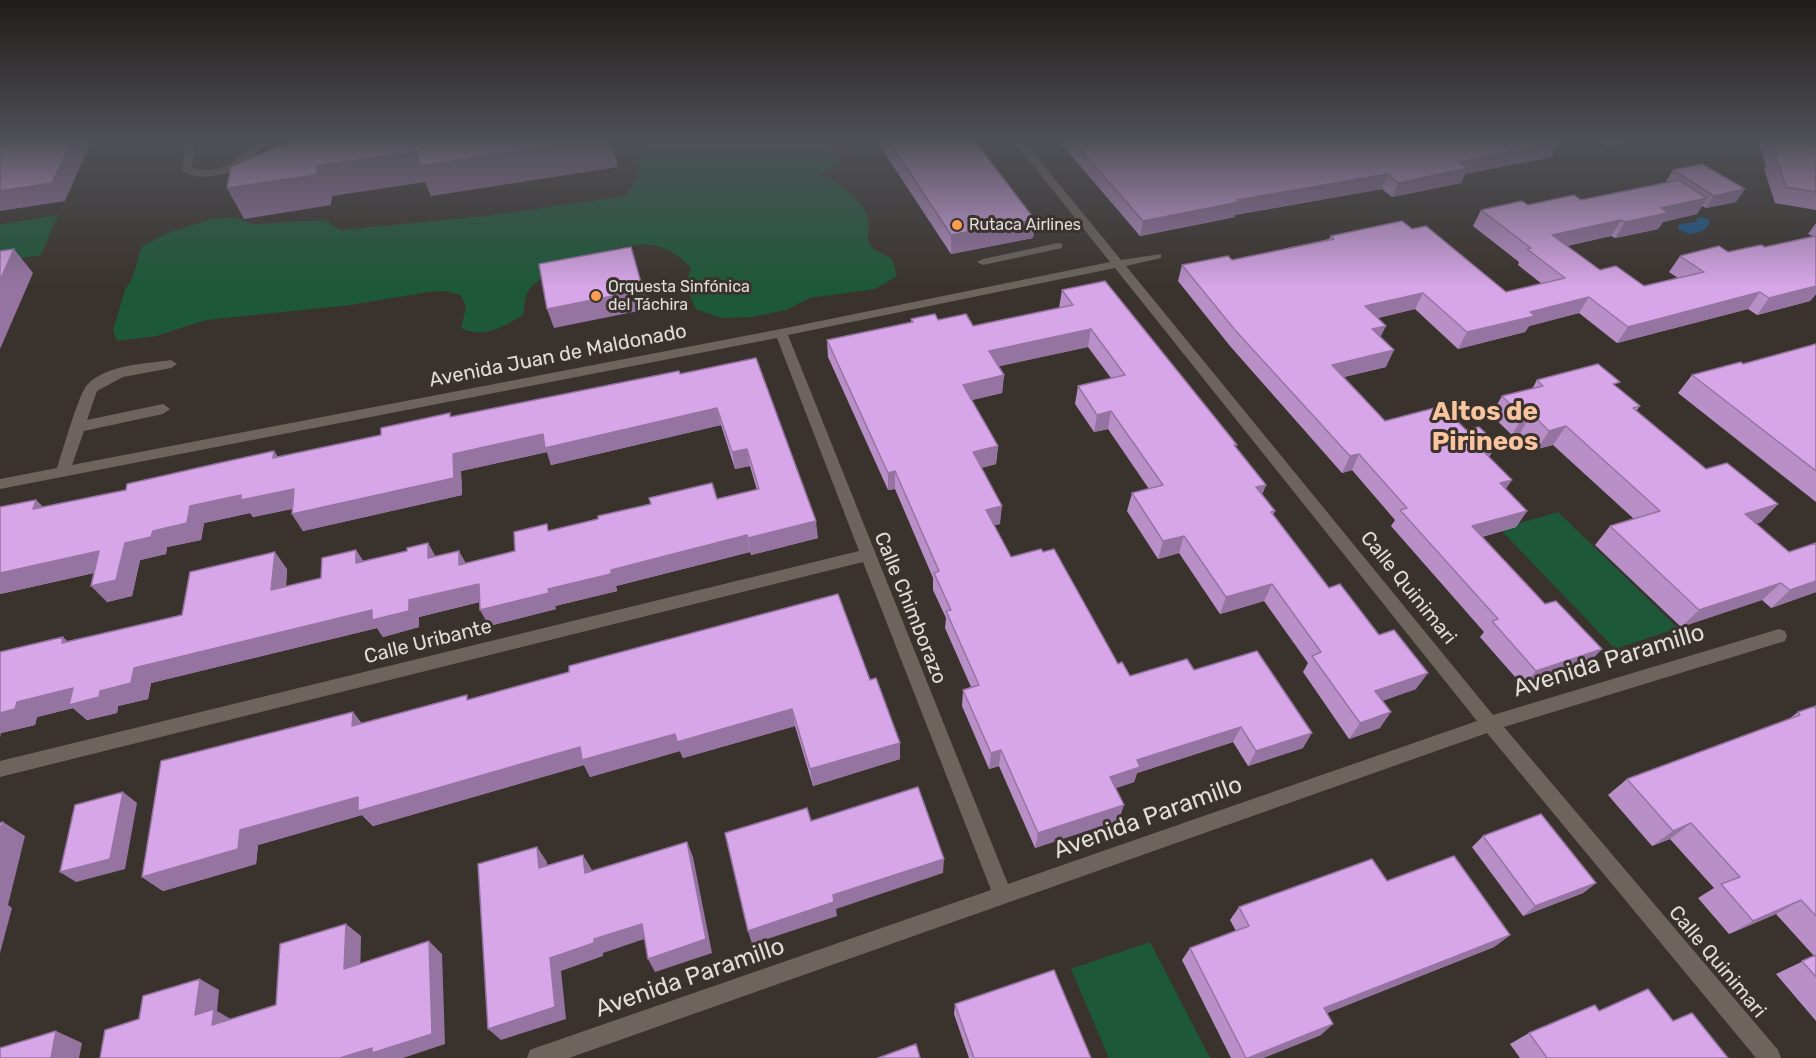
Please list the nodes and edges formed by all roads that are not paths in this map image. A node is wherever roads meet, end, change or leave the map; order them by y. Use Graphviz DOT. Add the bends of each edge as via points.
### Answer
graph roads {
  1 [pos="1058,189"];
  2 [pos="1058,246"];
  3 [pos="1157,256"];
  4 [pos="983,262"];
  5 [pos="1119,265"];
  6 [pos="780,333"];
  7 [pos="171,364"];
  8 [pos="163,409"];
  9 [pos="78,427"];
  10 [pos="63,470"];
  11 [pos="0,484"];
  12 [pos="866,555"];
  13 [pos="1779,636"];
  14 [pos="1490,724"];
  15 [pos="0,769"];
  16 [pos="1003,896"];
  17 [pos="538,1058"];
  18 [pos="1770,1058"];
  1 -- 5 [label="street, Calle Quinimari"];
  2 -- 4 [label="street"];
  3 -- 5 [label="street, Avenida Juan de Maldonado"];
  5 -- 6 [label="street, Avenida Juan de Maldonado"];
  5 -- 14 [label="street, Calle Quinimari"];
  6 -- 10 [label="street, Avenida Juan de Maldonado"];
  6 -- 12 [label="street, Calle Chimborazo"];
  7 -- 9 [label="street" via="99,381 91,389"];
  8 -- 9 [label="street"];
  9 -- 10 [label="street"];
  10 -- 11 [label="street, Avenida Juan de Maldonado"];
  12 -- 15 [label="street, Calle Uribante"];
  12 -- 16 [label="street, Calle Chimborazo"];
  13 -- 14 [label="street, Avenida Paramillo"];
  14 -- 16 [label="street, Avenida Paramillo"];
  14 -- 18 [label="street, Calle Quinimari"];
  16 -- 17 [label="street, Avenida Paramillo"];
}
